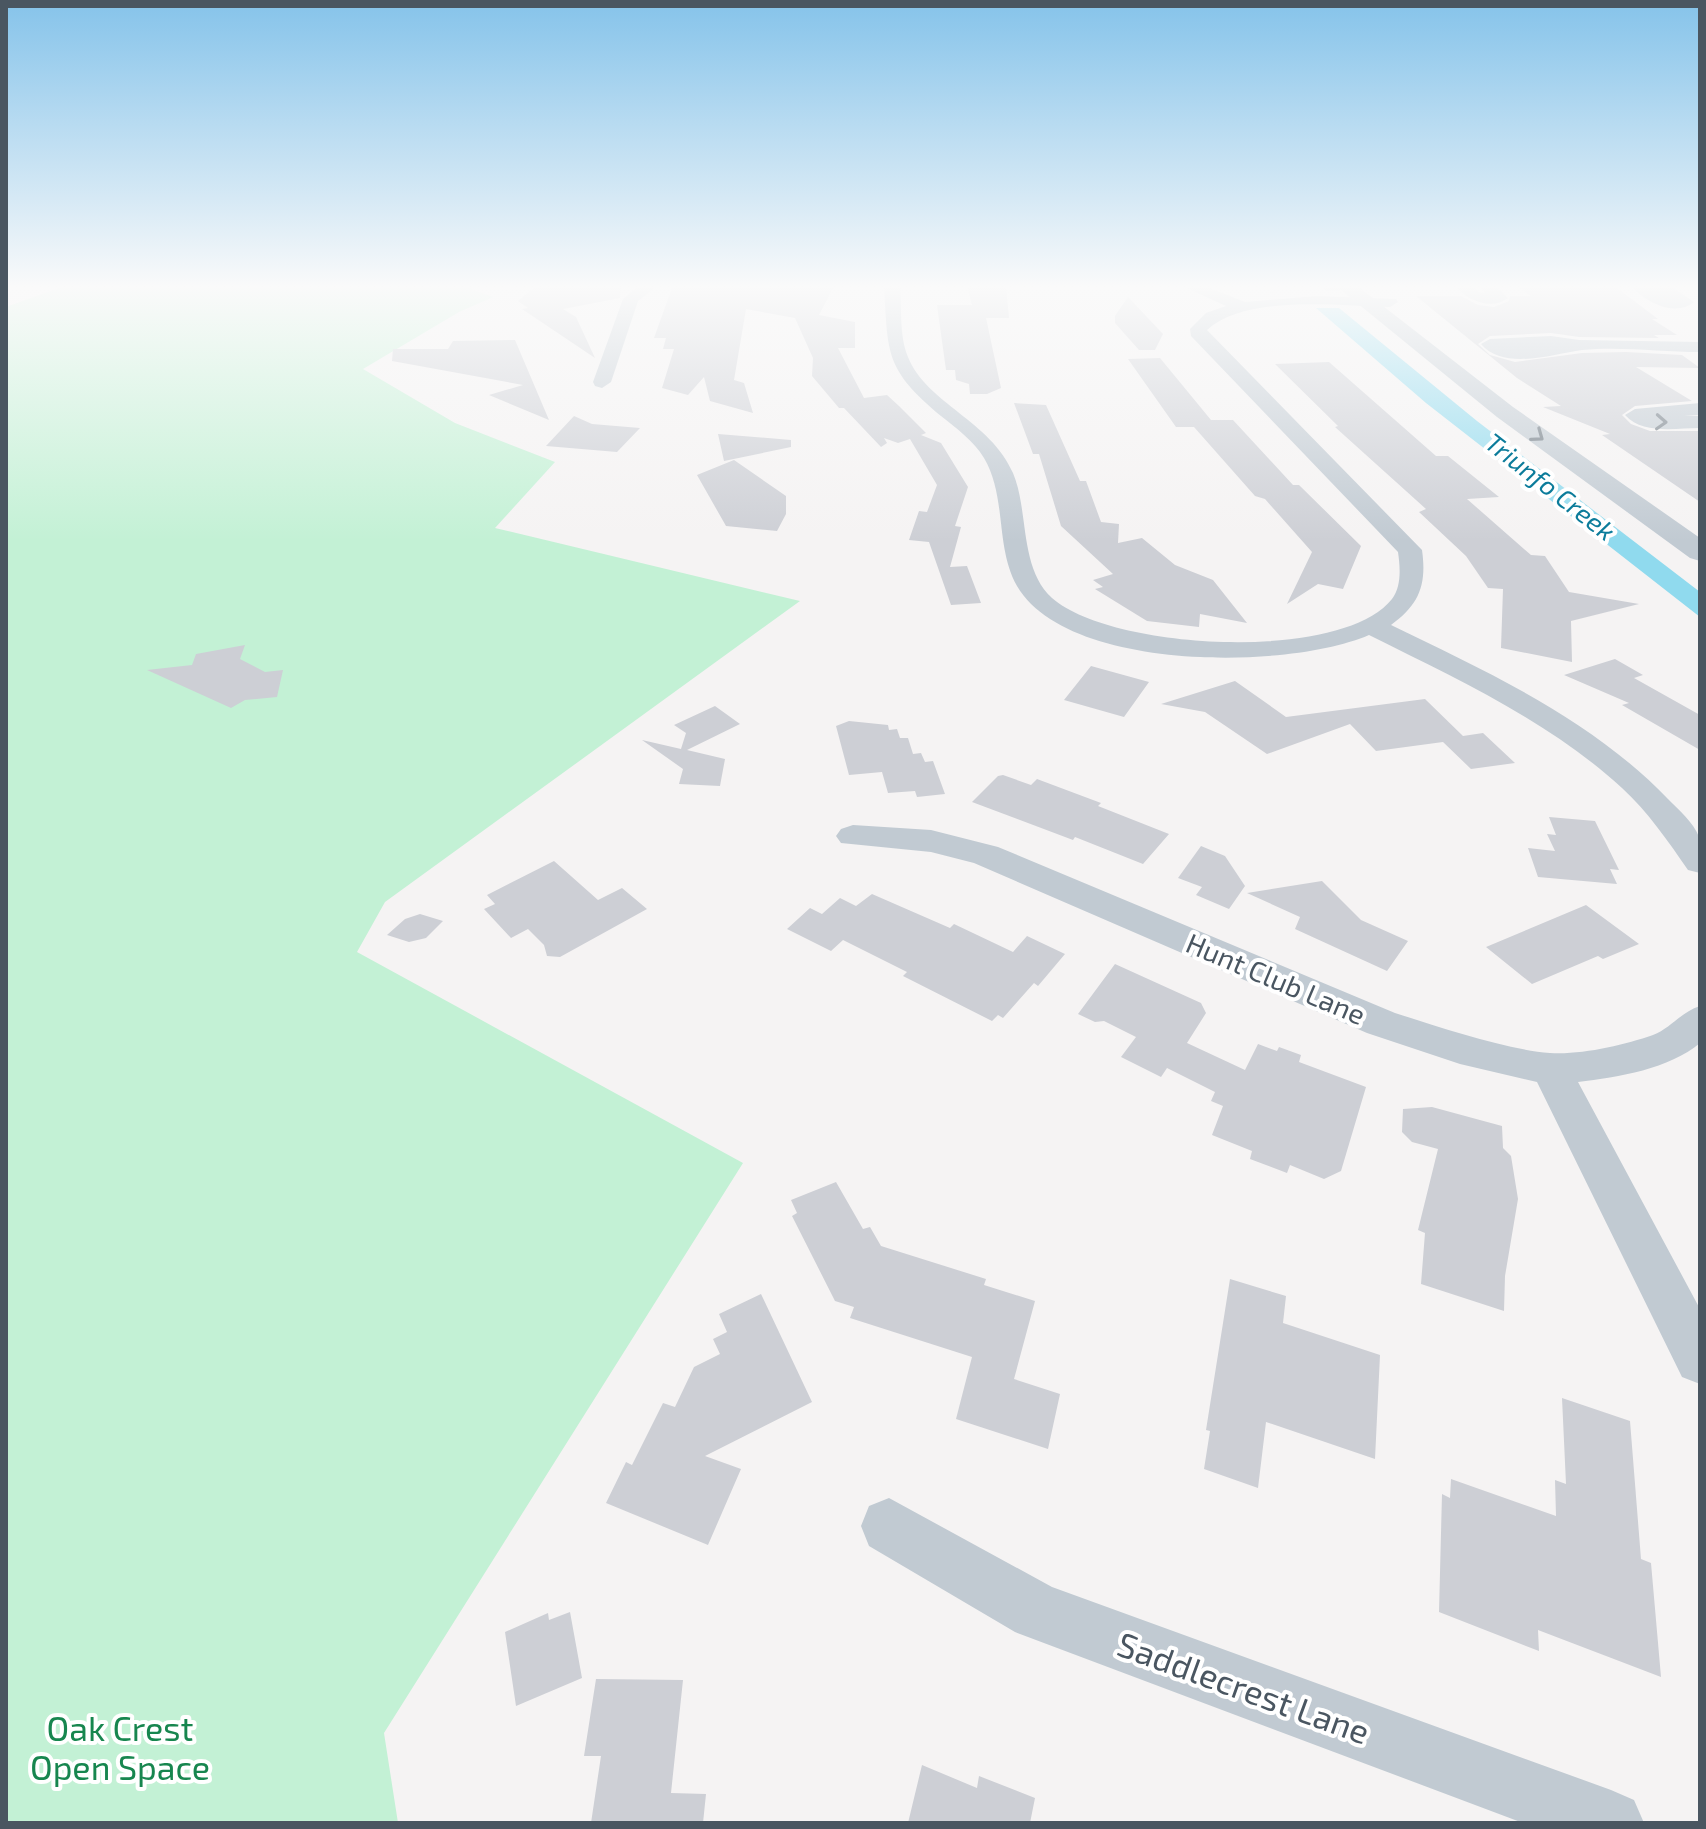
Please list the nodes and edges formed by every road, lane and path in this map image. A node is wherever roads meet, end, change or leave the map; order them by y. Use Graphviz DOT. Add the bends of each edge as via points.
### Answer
graph roads {
  1 [pos="606,370"];
  2 [pos="906,370"];
  3 [pos="1234,370"];
  4 [pos="1454,370"];
  5 [pos="1479,370"];
  6 [pos="602,382"];
  7 [pos="1700,409"];
  8 [pos="1700,422"];
  9 [pos="1700,524"];
  10 [pos="1700,552"];
  11 [pos="1372,626"];
  12 [pos="853,836"];
  13 [pos="1700,862"];
  14 [pos="1700,1021"];
  15 [pos="1551,1069"];
  16 [pos="1700,1360"];
  17 [pos="889,1526"];
  18 [pos="1611,1823"];
  1 -- 6 [label="street"];
  2 -- 11 [label="street" via="996,460 1022,574 1042,603 1096,631 1165,647 1225,651 1310,643"];
  3 -- 11 [label="street" via="1410,550 1415,576 1401,605"];
  4 -- 10 [label="street, one-way"];
  5 -- 9 [label="street"];
  7 -- 8 [label="street, one-way" via="1635,415 1653,423"];
  11 -- 13 [label="street" via="1524,702 1582,740 1635,781"];
  12 -- 15 [label="street, Hunt Club Lane" via="931,841 986,855 1381,1023 1460,1049"];
  14 -- 15 [label="street, Hunt Club Lane" via="1669,1046 1604,1063"];
  15 -- 16 [label="street"];
  17 -- 18 [label="street, Saddlecrest Lane" via="1036,1611"];
}
